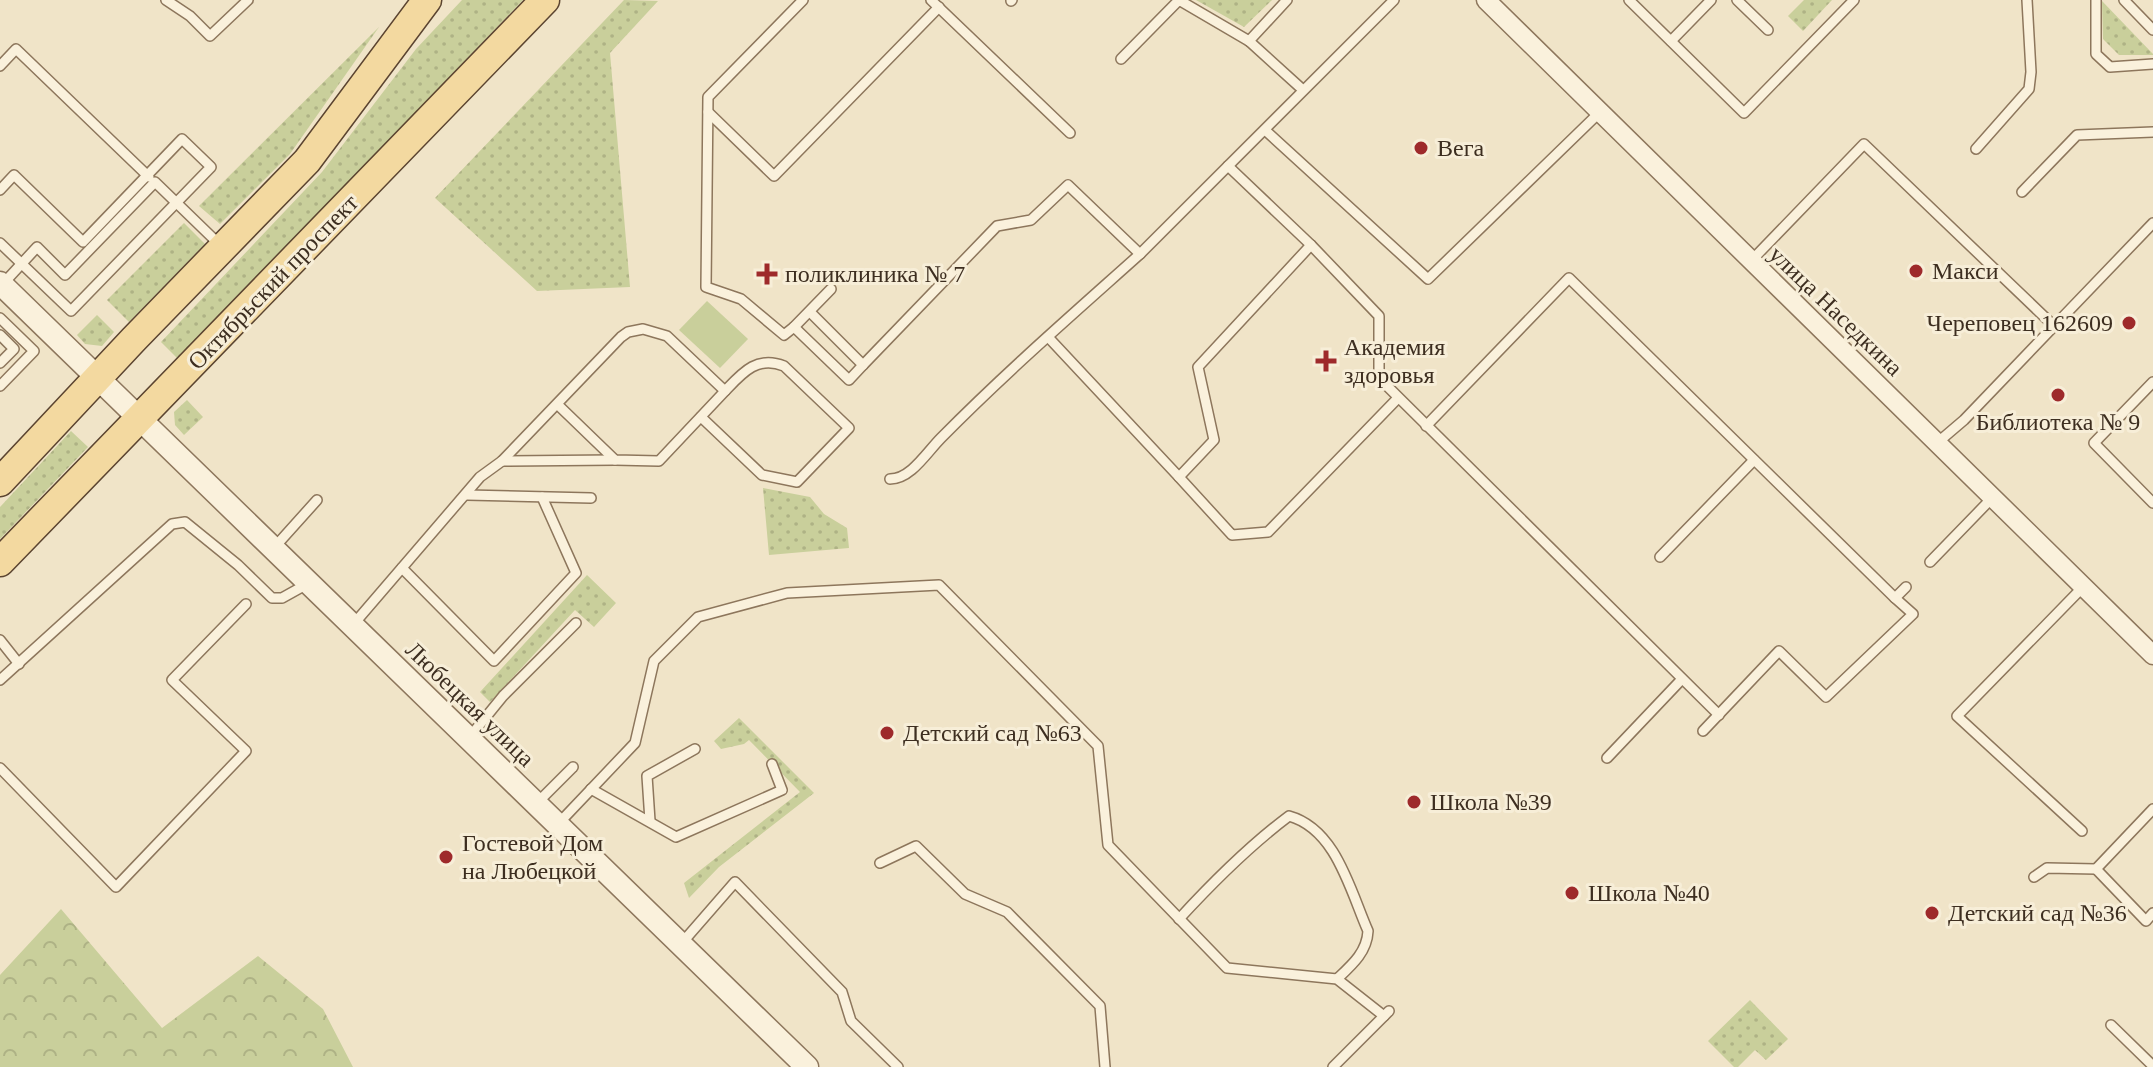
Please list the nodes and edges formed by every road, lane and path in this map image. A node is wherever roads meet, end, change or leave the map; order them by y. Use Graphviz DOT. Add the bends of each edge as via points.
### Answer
graph roads {
  1 [pos="166,0"];
  2 [pos="248,0"];
  3 [pos="545,0"];
  4 [pos="803,0"];
  5 [pos="1287,0"];
  6 [pos="1394,0"];
  7 [pos="1486,0"];
  8 [pos="1629,0"];
  9 [pos="1711,0"];
  10 [pos="1737,0"];
  11 [pos="1854,0"];
  12 [pos="2027,0"];
  13 [pos="2096,0"];
  14 [pos="2124,0"];
  15 [pos="421,2"];
  16 [pos="935,4"];
  17 [pos="1768,30"];
  18 [pos="2153,30"];
  19 [pos="1249,41"];
  20 [pos="1671,41"];
  21 [pos="1121,59"];
  22 [pos="2153,64"];
  23 [pos="0,66"];
  24 [pos="1303,90"];
  25 [pos="708,112"];
  26 [pos="1600,112"];
  27 [pos="1265,130"];
  28 [pos="2153,132"];
  29 [pos="1070,133"];
  30 [pos="1976,149"];
  31 [pos="1228,166"];
  32 [pos="151,178"];
  33 [pos="0,190"];
  34 [pos="2022,192"];
  35 [pos="177,202"];
  36 [pos="2153,223"];
  37 [pos="0,243"];
  38 [pos="1311,245"];
  39 [pos="223,248"];
  40 [pos="1140,254"];
  41 [pos="1751,261"];
  42 [pos="22,264"];
  43 [pos="1,284"];
  44 [pos="831,289"];
  45 [pos="810,312"];
  46 [pos="0,318"];
  47 [pos="2054,326"];
  48 [pos="794,327"];
  49 [pos="0,335"];
  50 [pos="1048,337"];
  51 [pos="0,363"];
  52 [pos="863,365"];
  53 [pos="98,378"];
  54 [pos="2153,382"];
  55 [pos="0,386"];
  56 [pos="725,391"];
  57 [pos="1398,398"];
  58 [pos="557,404"];
  59 [pos="701,417"];
  60 [pos="141,419"];
  61 [pos="1426,426"];
  62 [pos="1937,443"];
  63 [pos="615,460"];
  64 [pos="1754,460"];
  65 [pos="502,461"];
  66 [pos="1179,477"];
  67 [pos="890,479"];
  68 [pos="0,482"];
  69 [pos="467,495"];
  70 [pos="542,497"];
  71 [pos="1993,497"];
  72 [pos="591,498"];
  73 [pos="317,500"];
  74 [pos="2153,503"];
  75 [pos="273,549"];
  76 [pos="1660,557"];
  77 [pos="0,562"];
  78 [pos="1930,562"];
  79 [pos="402,568"];
  80 [pos="309,583"];
  81 [pos="1906,587"];
  82 [pos="2083,587"];
  83 [pos="1895,598"];
  84 [pos="246,604"];
  85 [pos="576,623"];
  86 [pos="352,626"];
  87 [pos="0,640"];
  88 [pos="2153,655"];
  89 [pos="19,664"];
  90 [pos="1682,679"];
  91 [pos="0,680"];
  92 [pos="1719,715"];
  93 [pos="1703,731"];
  94 [pos="468,739"];
  95 [pos="695,749"];
  96 [pos="1607,758"];
  97 [pos="772,764"];
  98 [pos="573,767"];
  99 [pos="0,768"];
  100 [pos="591,789"];
  101 [pos="536,804"];
  102 [pos="2153,809"];
  103 [pos="650,821"];
  104 [pos="557,825"];
  105 [pos="2082,831"];
  106 [pos="880,863"];
  107 [pos="2096,869"];
  108 [pos="2034,877"];
  109 [pos="2153,913"];
  110 [pos="1179,919"];
  111 [pos="681,944"];
  112 [pos="1337,979"];
  113 [pos="2111,1025"];
  114 [pos="2153,1066"];
  115 [pos="807,1067"];
  116 [pos="898,1067"];
  117 [pos="1105,1067"];
  118 [pos="1333,1067"];
  1 -- 2 [label="lane" via="210,36"];
  3 -- 60 [label="main road, Октябрьский проспект"];
  4 -- 25 [label="lane" via="708,97"];
  5 -- 19 [label="lane"];
  6 -- 24 [label="lane"];
  7 -- 26 [label="street, улица Наседкина"];
  8 -- 20 [label="lane"];
  9 -- 20 [label="lane"];
  10 -- 17 [label="lane"];
  11 -- 20 [label="lane" via="1744,113"];
  12 -- 30 [label="lane" via="2029,89"];
  13 -- 22 [label="lane" via="2096,54 2110,67"];
  14 -- 18 [label="lane"];
  15 -- 39 [label="main road" via="307,161"];
  16 -- 25 [label="lane" via="774,176"];
  16 -- 29 [label="lane"];
  19 -- 21 [label="lane" via="1179,0"];
  19 -- 24 [label="lane"];
  23 -- 32 [label="lane" via="16,49"];
  24 -- 27 [label="lane"];
  25 -- 48 [label="lane" via="706,287 741,299 784,335"];
  26 -- 27 [label="lane" via="1428,279"];
  26 -- 41 [label="street, улица Наседкина"];
  27 -- 31 [label="lane"];
  28 -- 34 [label="lane" via="2077,135"];
  31 -- 38 [label="lane"];
  31 -- 40 [label="lane"];
  32 -- 33 [label="lane" via="83,242 14,175"];
  32 -- 35 [label="lane"];
  32 -- 35 [label="lane" via="182,139 211,167"];
  32 -- 42 [label="lane" via="65,275 37,247"];
  35 -- 39 [label="lane"];
  35 -- 42 [label="lane" via="71,311"];
  36 -- 47 [label="lane"];
  37 -- 42 [label="lane"];
  38 -- 57 [label="lane" via="1379,316 1379,378"];
  38 -- 66 [label="lane" via="1198,367 1214,440"];
  39 -- 53 [label="main road"];
  40 -- 50 [label="lane"];
  40 -- 52 [label="lane" via="1068,185 1031,220 997,226"];
  41 -- 47 [label="lane" via="1864,144"];
  41 -- 62 [label="street, улица Наседкина"];
  42 -- 43 [label="lane"];
  43 -- 53 [label="street, Любецкая улица"];
  44 -- 45 [label="lane"];
  45 -- 48 [label="lane"];
  45 -- 52 [label="lane"];
  46 -- 55 [label="lane" via="34,351"];
  47 -- 62 [label="lane"];
  48 -- 52 [label="lane" via="849,380"];
  49 -- 51 [label="lane" via="14,349"];
  50 -- 66 [label="lane"];
  50 -- 67 [label="lane" via="905,476"];
  53 -- 60 [label="street, Любецкая улица"];
  53 -- 68 [label="main road"];
  54 -- 74 [label="lane" via="2094,443"];
  56 -- 58 [label="lane" via="667,336 643,329 621,337"];
  56 -- 59 [label="lane"];
  56 -- 59 [label="lane" via="749,368 763,363 784,366 849,428 797,482 762,475"];
  57 -- 61 [label="lane"];
  57 -- 66 [label="lane" via="1268,532 1232,535"];
  58 -- 63 [label="lane"];
  58 -- 65 [label="lane"];
  59 -- 63 [label="lane" via="659,461"];
  60 -- 75 [label="street, Любецкая улица"];
  60 -- 77 [label="main road, Октябрьский проспект"];
  61 -- 64 [label="lane" via="1569,278"];
  61 -- 90 [label="lane"];
  62 -- 71 [label="street, улица Наседкина"];
  63 -- 65 [label="lane"];
  64 -- 76 [label="lane"];
  64 -- 83 [label="lane"];
  65 -- 69 [label="lane"];
  69 -- 70 [label="lane"];
  69 -- 79 [label="lane"];
  70 -- 72 [label="lane"];
  70 -- 79 [label="lane" via="576,573 494,661"];
  71 -- 78 [label="lane"];
  71 -- 82 [label="street, улица Наседкина"];
  73 -- 75 [label="lane"];
  75 -- 80 [label="street, Любецкая улица"];
  79 -- 86 [label="lane"];
  80 -- 86 [label="street, Любецкая улица"];
  80 -- 89 [label="lane" via="272,598 185,522 172,524"];
  81 -- 83 [label="lane"];
  82 -- 88 [label="street, улица Наседкина"];
  82 -- 105 [label="lane" via="1957,716"];
  83 -- 92 [label="lane" via="1913,614 1826,697 1779,651"];
  84 -- 99 [label="lane" via="172,680 246,751 116,887"];
  85 -- 94 [label="lane"];
  86 -- 94 [label="street, Любецкая улица"];
  87 -- 89 [label="lane"];
  89 -- 91 [label="lane"];
  90 -- 92 [label="lane"];
  90 -- 96 [label="lane"];
  92 -- 93 [label="lane"];
  94 -- 101 [label="street, Любецкая улица"];
  95 -- 103 [label="lane" via="647,776"];
  97 -- 103 [label="lane" via="782,790 676,837"];
  98 -- 101 [label="lane"];
  100 -- 103 [label="lane"];
  100 -- 104 [label="lane"];
  100 -- 110 [label="lane" via="635,743 654,661 698,617 787,593 939,585 1098,746 1108,845"];
  101 -- 104 [label="street, Любецкая улица"];
  102 -- 107 [label="lane"];
  104 -- 111 [label="street, Любецкая улица"];
  106 -- 117 [label="lane" via="916,846 965,894 1007,912 1100,1006"];
  107 -- 108 [label="lane" via="2047,868"];
  107 -- 109 [label="lane" via="2146,921"];
  110 -- 112 [label="lane" via="1227,968"];
  110 -- 112 [label="lane" via="1271,829 1289,816 1305,820 1324,838 1340,866 1368,931 1355,962"];
  111 -- 115 [label="street, Любецкая улица"];
  111 -- 116 [label="lane" via="735,882 842,992 851,1021"];
  112 -- 118 [label="lane" via="1387,1013"];
  113 -- 114 [label="lane"];
}
